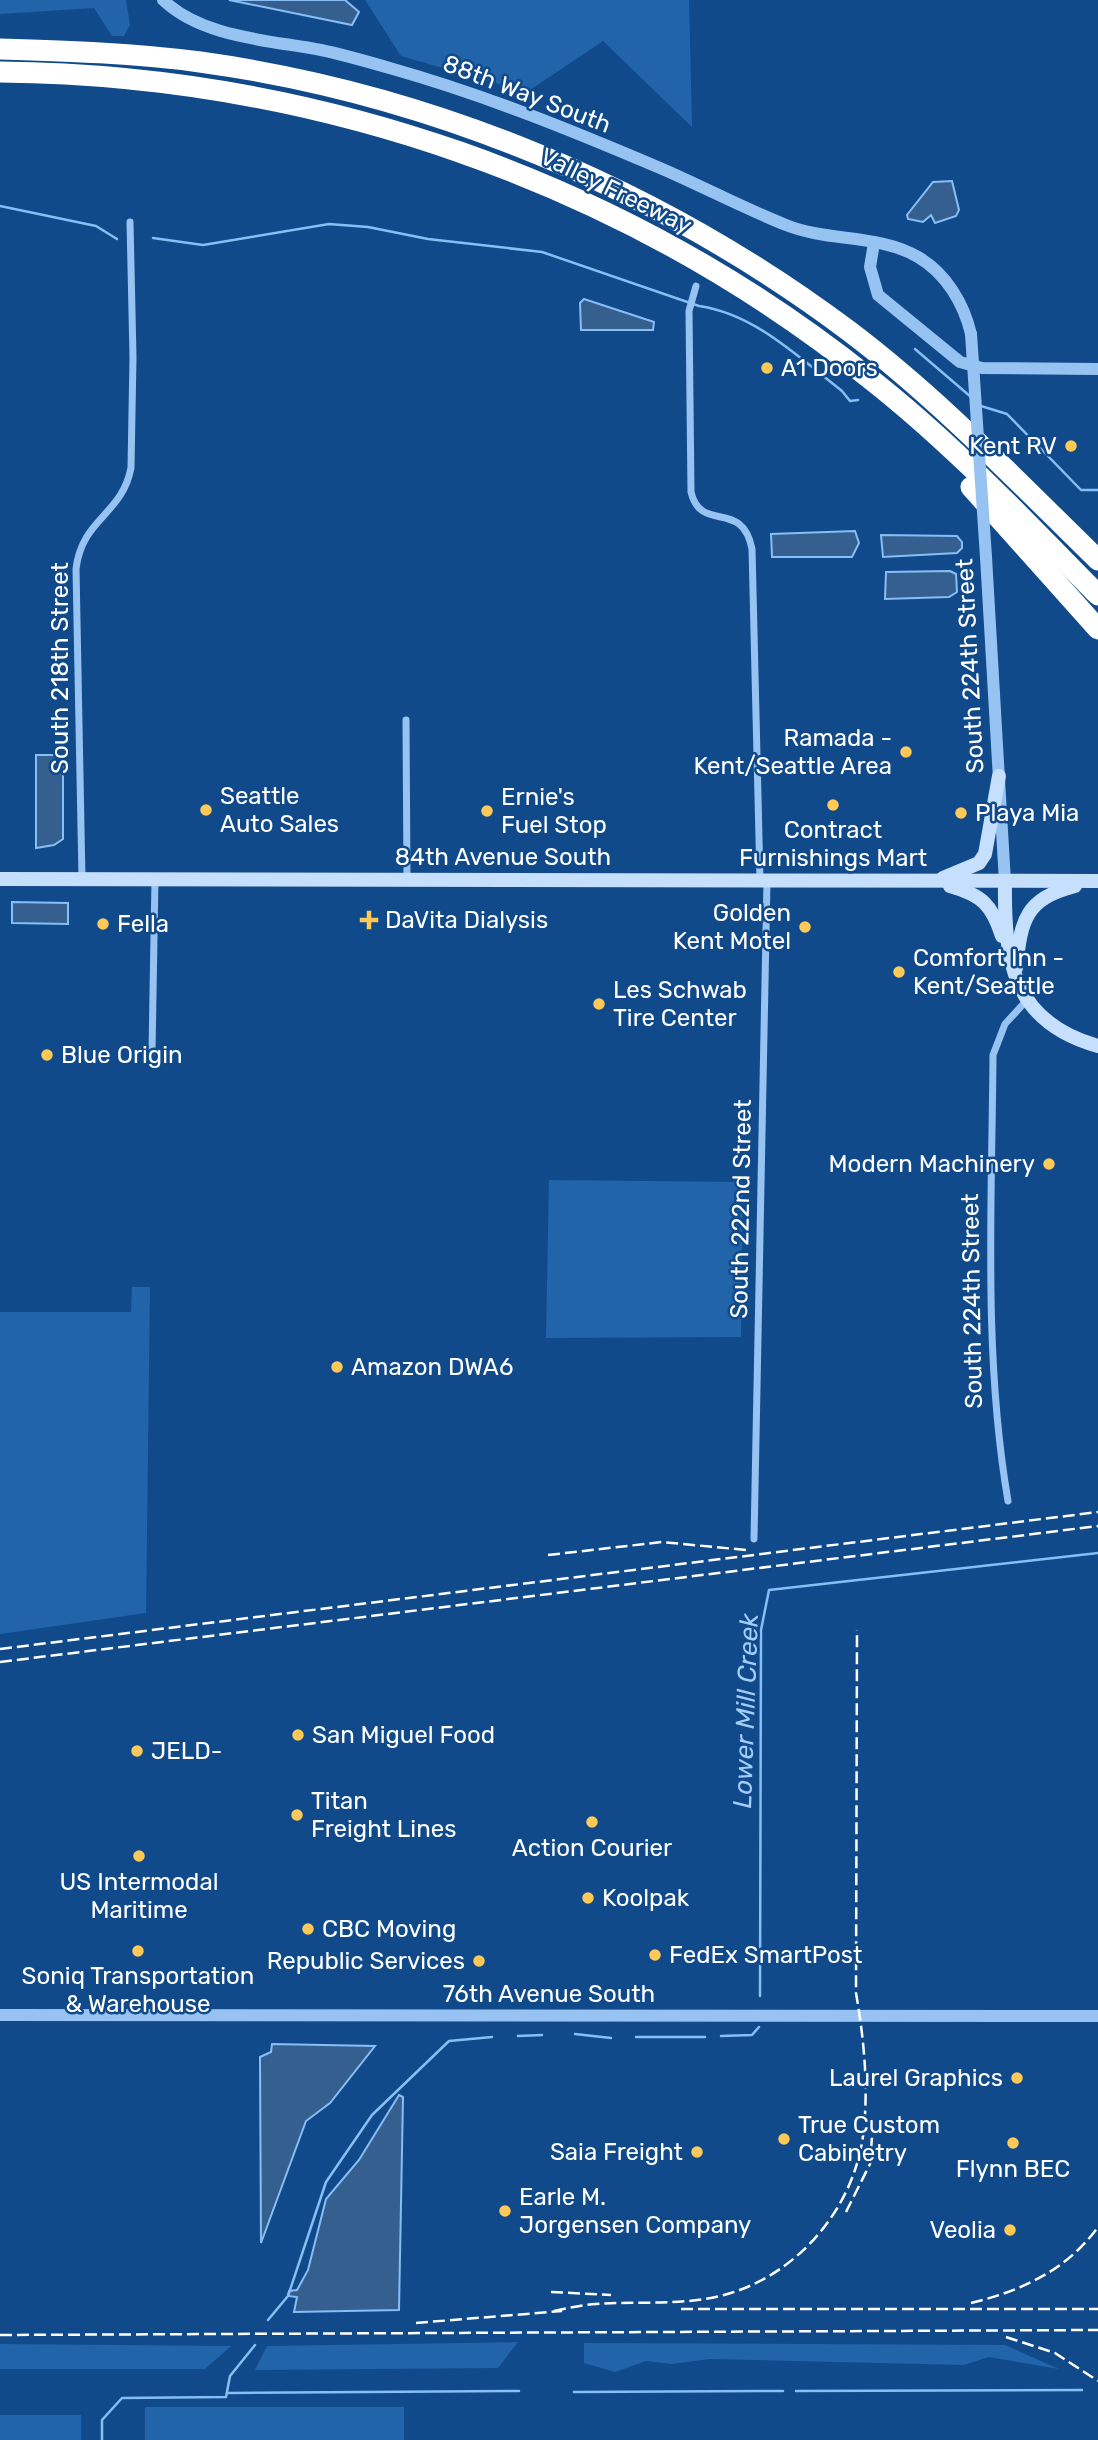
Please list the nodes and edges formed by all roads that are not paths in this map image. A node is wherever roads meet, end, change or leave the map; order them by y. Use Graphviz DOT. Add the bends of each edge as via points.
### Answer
graph roads {
  1 [pos="163,0"];
  2 [pos="0,49"];
  3 [pos="0,72"];
  4 [pos="133,80"];
  5 [pos="0,86"];
  6 [pos="130,222"];
  7 [pos="874,243"];
  8 [pos="696,286"];
  9 [pos="818,308"];
  10 [pos="1098,369"];
  11 [pos="888,394"];
  12 [pos="1098,541"];
  13 [pos="1098,561"];
  14 [pos="1098,594"];
  15 [pos="1098,629"];
  16 [pos="406,720"];
  17 [pos="999,776"];
  18 [pos="0,879"];
  19 [pos="82,879"];
  20 [pos="155,879"];
  21 [pos="407,880"];
  22 [pos="763,881"];
  23 [pos="936,881"];
  24 [pos="1096,881"];
  25 [pos="1006,882"];
  26 [pos="1008,955"];
  27 [pos="1015,979"];
  28 [pos="1027,1000"];
  29 [pos="1098,1046"];
  30 [pos="152,1052"];
  31 [pos="1007,1501"];
  32 [pos="754,1538"];
  33 [pos="0,2015"];
  34 [pos="1098,2016"];
  1 -- 7 [label="street, 88th Way South" via="180,15 203,25 325,51 495,101 672,173 786,226"];
  2 -- 9 [label="highway, Valley Freeway" via="119,53 201,62 277,75 423,113 484,133 604,184 721,247"];
  3 -- 4 [label="highway, Valley Freeway"];
  4 -- 5 [label="highway"];
  4 -- 11 [label="highway, Valley Freeway" via="293,104 384,127 536,179 708,266 773,307"];
  6 -- 19 [label="street, South 218th Street" via="131,468 120,499 83,539 76,569"];
  7 -- 10 [label="street" via="870,267 878,295 960,362 982,368"];
  7 -- 17 [label="street, South 224th Street, bridge" via="920,258 936,272 962,306 971,334"];
  8 -- 22 [label="street, South 222nd Street" via="689,311 694,502 702,512 737,521 752,549"];
  9 -- 12 [label="highway" via="870,335 951,399"];
  9 -- 13 [label="highway, Valley Freeway" via="953,419"];
  11 -- 14 [label="highway, Valley Freeway" via="961,457"];
  11 -- 15 [label="highway"];
  16 -- 21 [label="street"];
  17 -- 23 [label="main road" via="985,854 979,863"];
  17 -- 25 [label="street, South 224th Street"];
  18 -- 19 [label="main road, 84th Avenue South"];
  19 -- 20 [label="main road, 84th Avenue South"];
  20 -- 21 [label="main road, 84th Avenue South"];
  20 -- 30 [label="street"];
  21 -- 22 [label="main road, 84th Avenue South"];
  22 -- 23 [label="main road, 84th Avenue South"];
  22 -- 32 [label="street, South 222nd Street"];
  23 -- 25 [label="main road, 84th Avenue South"];
  23 -- 26 [label="main road" via="978,895 998,924"];
  24 -- 25 [label="main road, 84th Avenue South"];
  24 -- 27 [label="main road" via="1059,890 1033,906 1020,932"];
  25 -- 26 [label="main road, South 224th Street"];
  26 -- 27 [label="main road, South 224th Street"];
  27 -- 28 [label="main road, South 224th Street"];
  28 -- 29 [label="main road" via="1060,1031"];
  28 -- 31 [label="street, South 224th Street" via="1005,1024 993,1055 992,1289"];
  33 -- 34 [label="street, 76th Avenue South"];
}
